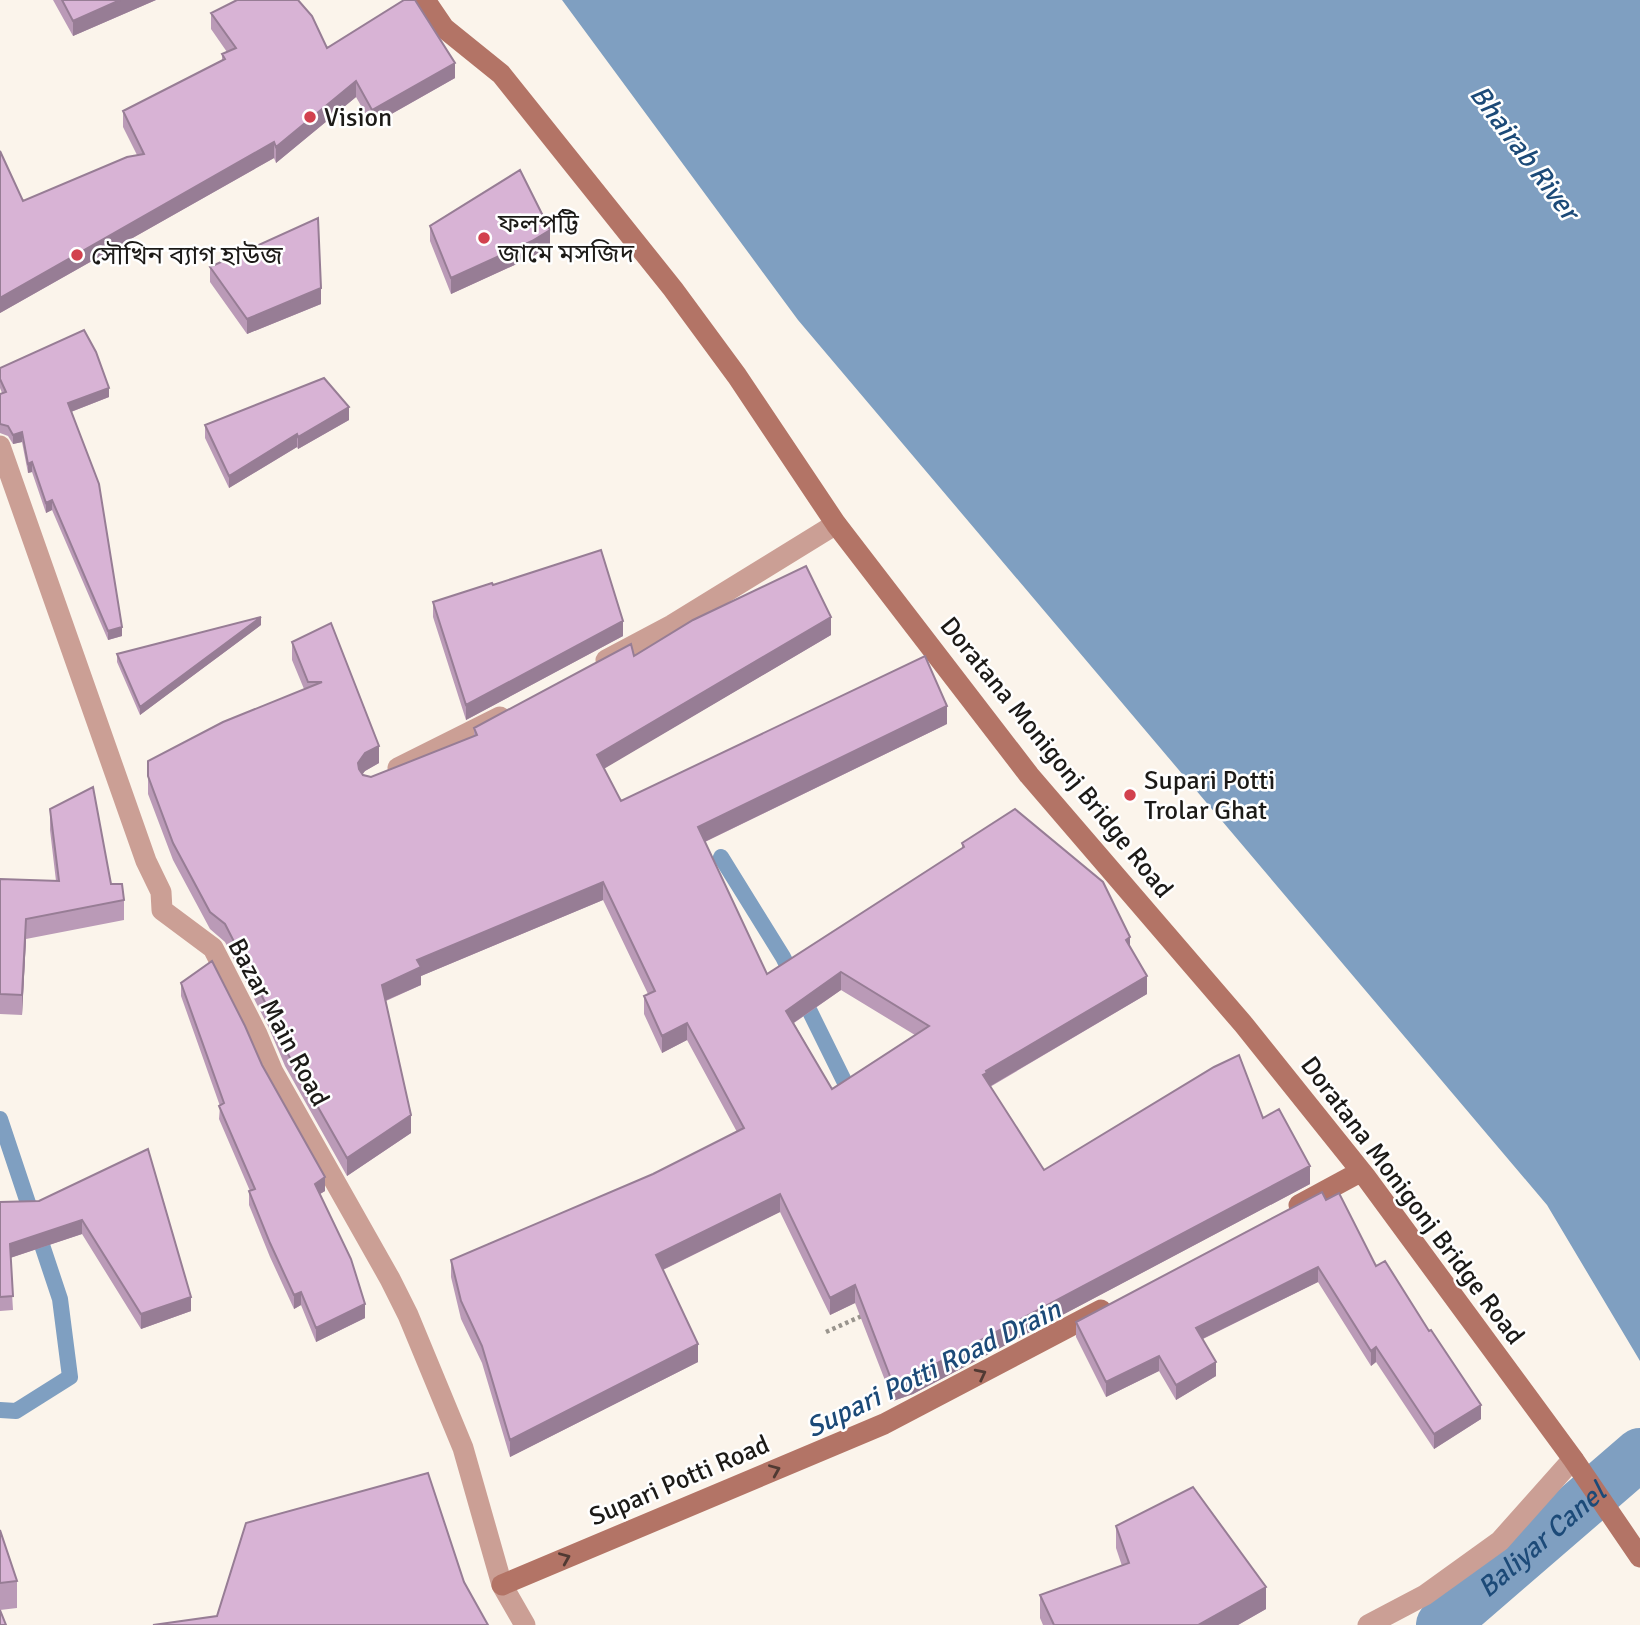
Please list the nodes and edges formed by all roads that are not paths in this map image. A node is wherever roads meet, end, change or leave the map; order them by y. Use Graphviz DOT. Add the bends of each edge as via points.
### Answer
graph roads {
  1 [pos="425,0"];
  2 [pos="0,446"];
  3 [pos="836,524"];
  4 [pos="588,670"];
  5 [pos="517,708"];
  6 [pos="383,776"];
  7 [pos="1360,1172"];
  8 [pos="1287,1211"];
  9 [pos="1116,1302"];
  10 [pos="1573,1459"];
  11 [pos="1640,1557"];
  12 [pos="502,1585"];
  13 [pos="525,1625"];
  14 [pos="1368,1625"];
  1 -- 3 [label="main road, Doratana Monigonj Bridge Road" via="444,28 501,74 673,289"];
  2 -- 12 [label="street, Bazar Main Road" via="146,861 161,892 162,910 213,948 273,1072 408,1315 463,1448"];
  3 -- 4 [label="street" via="672,625"];
  3 -- 7 [label="main road, Doratana Monigonj Bridge Road" via="1029,775 1244,1025"];
  5 -- 6 [label="street"];
  7 -- 8 [label="main road"];
  7 -- 10 [label="main road, Doratana Monigonj Bridge Road"];
  12 -- 9 [label="main road, Supari Potti Road, one-way" via="884,1424"];
  10 -- 11 [label="main road, Doratana Monigonj Bridge Road"];
  10 -- 14 [label="street" via="1500,1541 1424,1595"];
  12 -- 13 [label="street, Bazar Main Road"];
}
